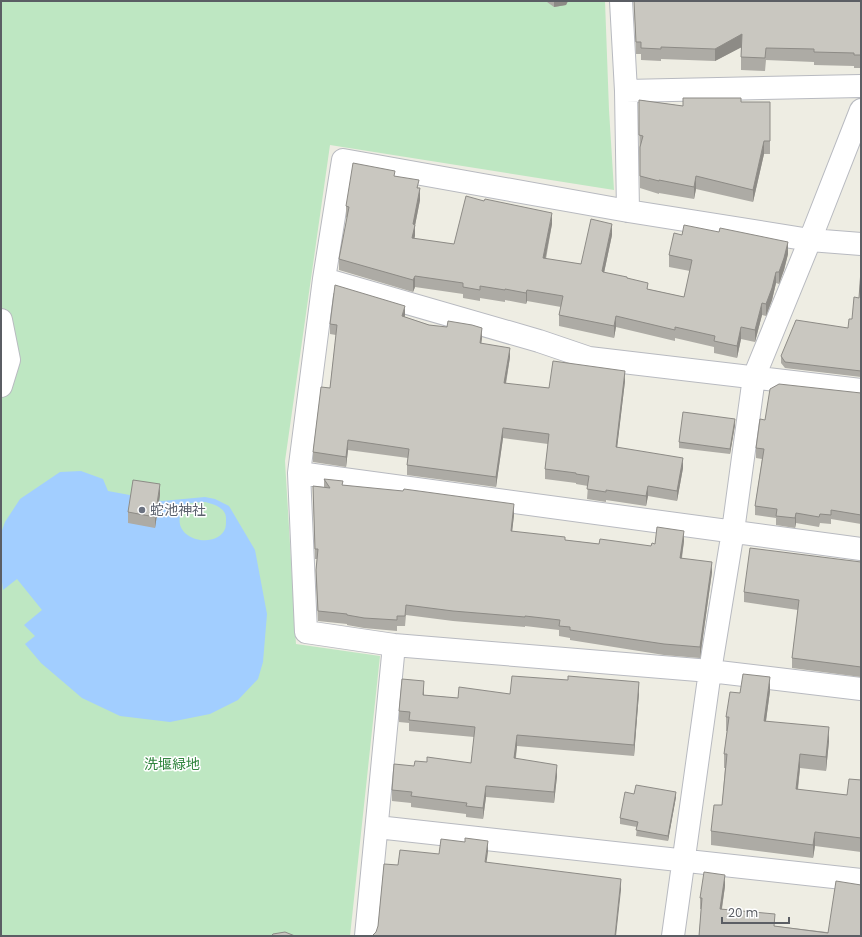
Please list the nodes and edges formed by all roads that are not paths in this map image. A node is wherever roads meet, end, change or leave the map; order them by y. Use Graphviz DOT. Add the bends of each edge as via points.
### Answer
graph roads {
  1 [pos="621,1"];
  2 [pos="861,86"];
  3 [pos="626,91"];
  4 [pos="861,110"];
  5 [pos="628,211"];
  6 [pos="810,240"];
  7 [pos="861,244"];
  8 [pos="324,279"];
  9 [pos="1,320"];
  10 [pos="754,377"];
  11 [pos="1,386"];
  12 [pos="861,390"];
  13 [pos="298,473"];
  14 [pos="734,531"];
  15 [pos="861,549"];
  16 [pos="394,645"];
  17 [pos="710,671"];
  18 [pos="861,689"];
  19 [pos="377,827"];
  20 [pos="684,861"];
  21 [pos="861,880"];
  22 [pos="366,936"];
  23 [pos="672,936"];
  1 -- 3 [label="street"];
  2 -- 3 [label="street"];
  3 -- 5 [label="street"];
  4 -- 6 [label="street"];
  5 -- 6 [label="street"];
  5 -- 8 [label="street" via="343,160"];
  6 -- 7 [label="street"];
  6 -- 10 [label="street"];
  8 -- 10 [label="street" via="539,341 589,358"];
  8 -- 13 [label="street"];
  9 -- 11 [label="street" via="9,360"];
  10 -- 12 [label="street"];
  10 -- 14 [label="street"];
  13 -- 14 [label="street"];
  13 -- 16 [label="street" via="306,632"];
  14 -- 15 [label="street"];
  14 -- 17 [label="street"];
  16 -- 17 [label="street"];
  16 -- 19 [label="street"];
  17 -- 18 [label="street"];
  17 -- 20 [label="street"];
  19 -- 20 [label="street"];
  19 -- 22 [label="street"];
  20 -- 21 [label="street"];
  20 -- 23 [label="street"];
}
